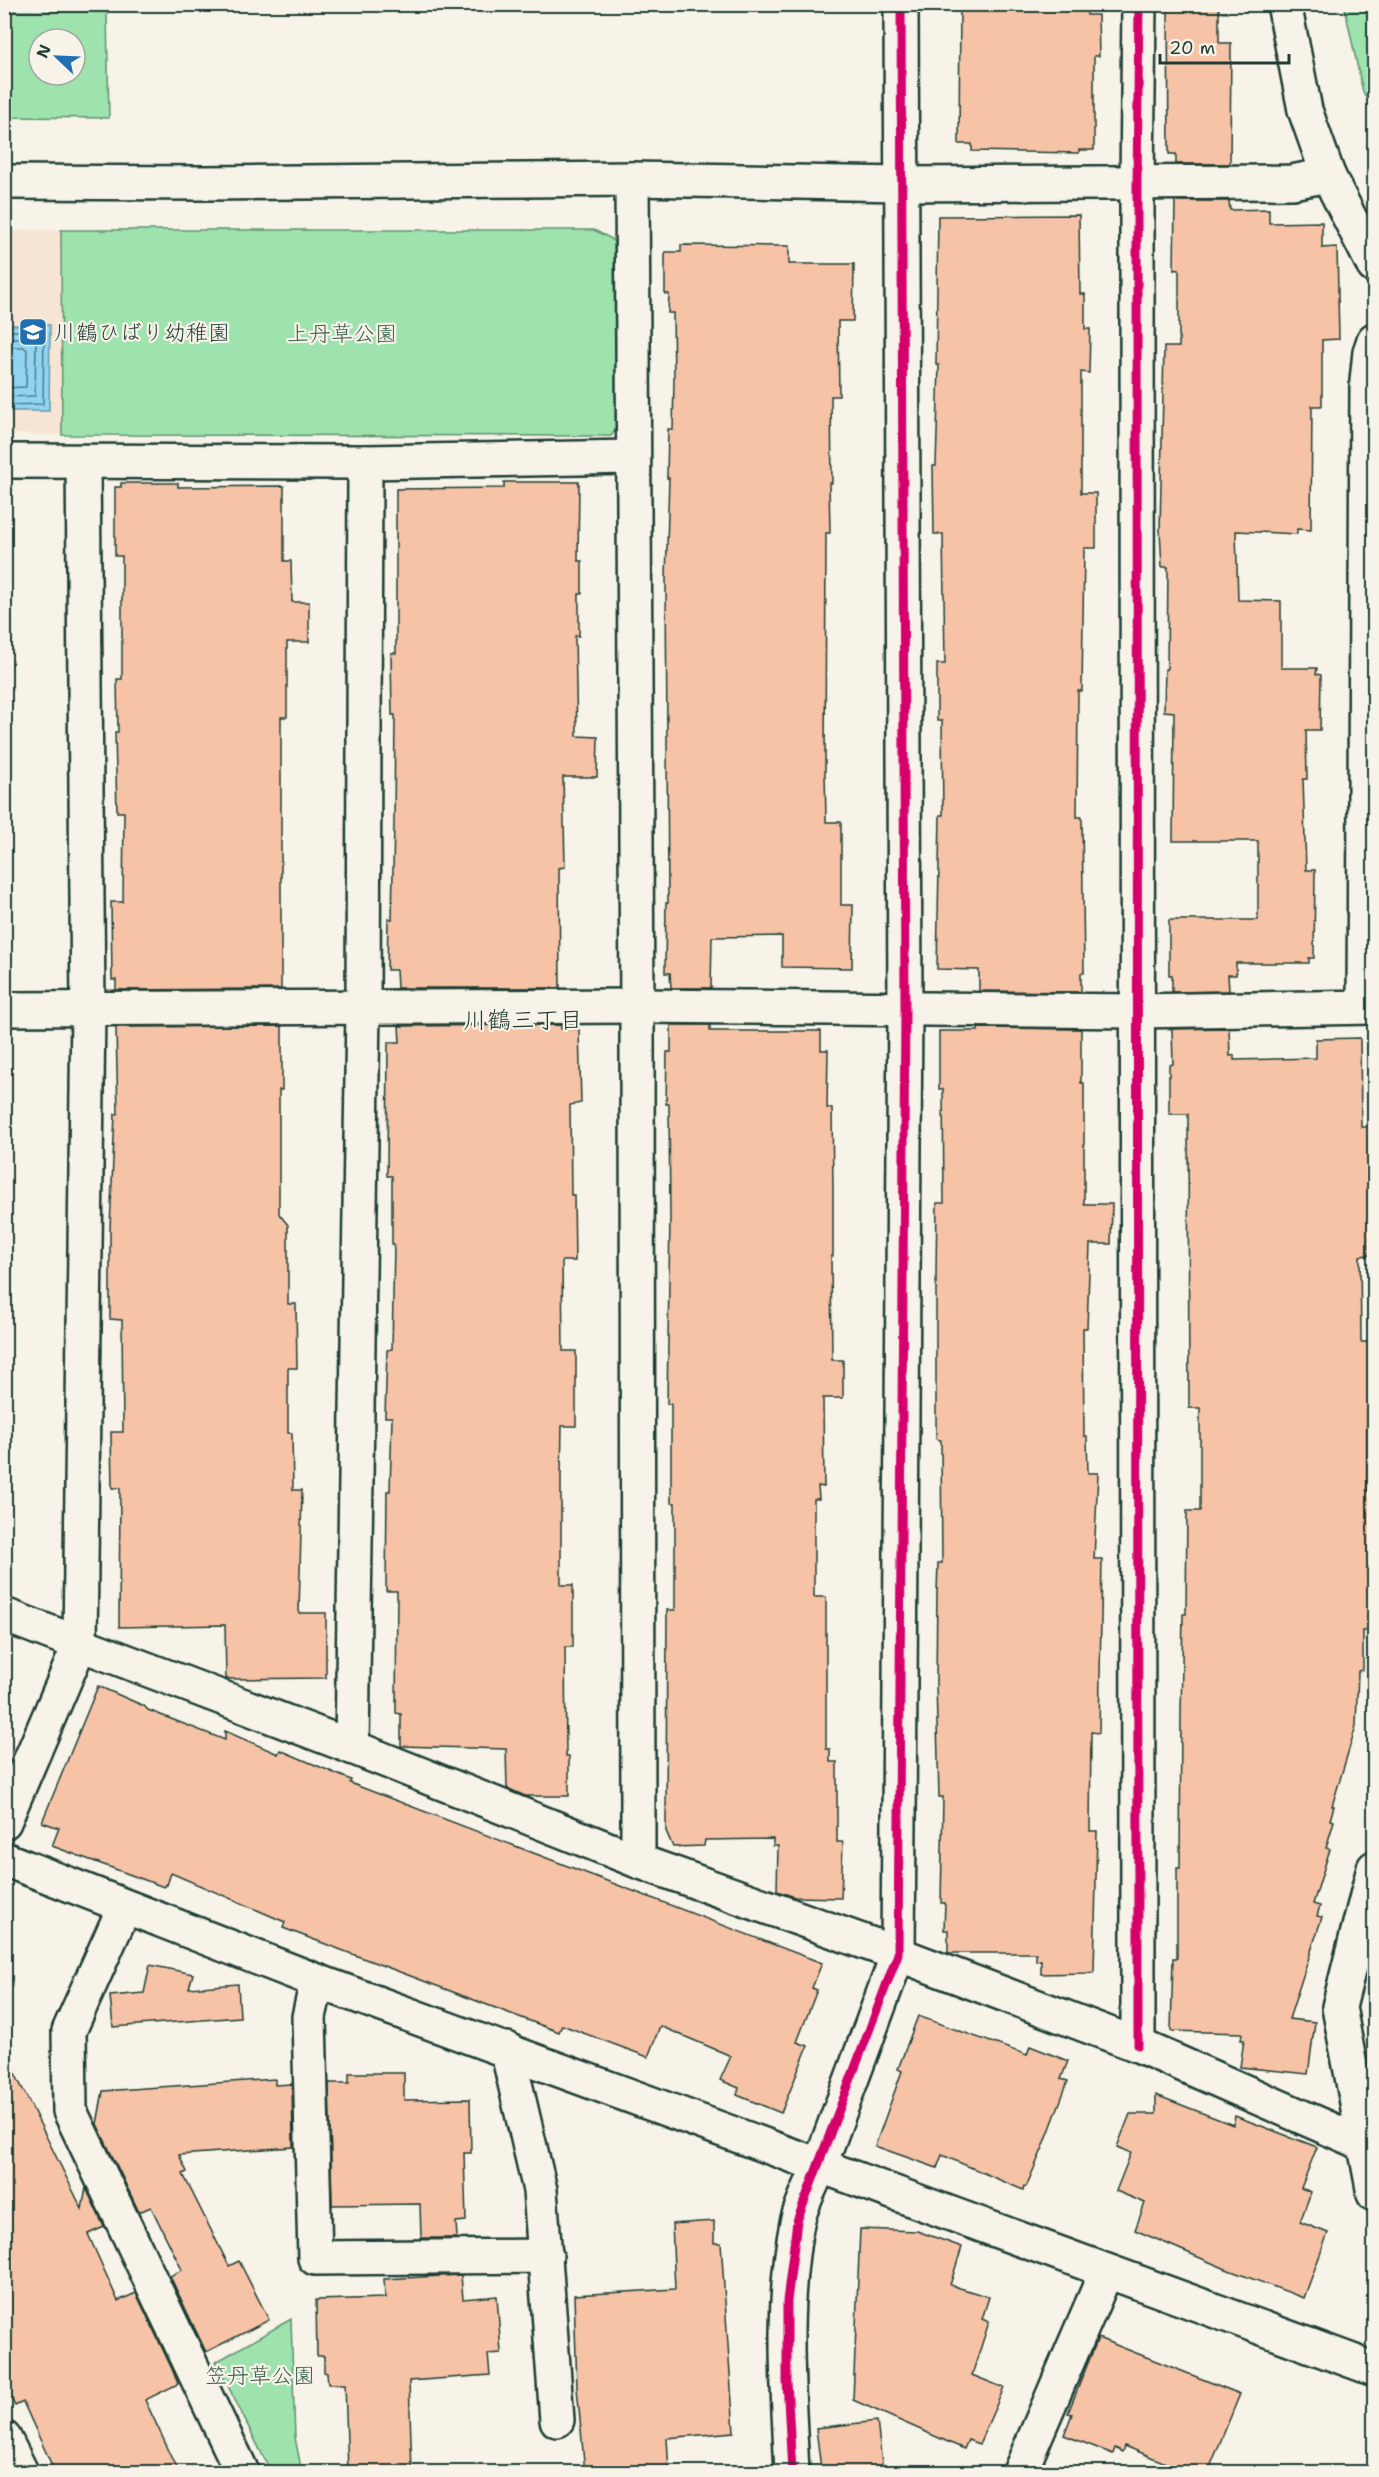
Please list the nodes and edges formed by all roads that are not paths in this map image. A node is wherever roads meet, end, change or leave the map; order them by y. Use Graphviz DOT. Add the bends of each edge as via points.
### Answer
graph roads {
  1 [pos="901,4"];
  2 [pos="1139,4"];
  3 [pos="1284,4"];
  4 [pos="1328,175"];
  5 [pos="632,179"];
  6 [pos="4,182"];
  7 [pos="901,184"];
  8 [pos="1137,184"];
  9 [pos="1374,267"];
  10 [pos="1374,340"];
  11 [pos="632,457"];
  12 [pos="4,461"];
  13 [pos="83,462"];
  14 [pos="364,462"];
  15 [pos="637,1005"];
  16 [pos="1369,1007"];
  17 [pos="363,1008"];
  18 [pos="4,1009"];
  19 [pos="88,1009"];
  20 [pos="904,1009"];
  21 [pos="1137,1011"];
  22 [pos="4,1615"];
  23 [pos="80,1644"];
  24 [pos="352,1747"];
  25 [pos="4,1822"];
  26 [pos="4,1860"];
  27 [pos="638,1861"];
  28 [pos="1374,1868"];
  29 [pos="124,1908"];
  30 [pos="898,1954"];
  31 [pos="317,1982"];
  32 [pos="1138,2045"];
  33 [pos="507,2049"];
  34 [pos="1364,2144"];
  35 [pos="819,2167"];
  36 [pos="1374,2194"];
  37 [pos="546,2256"];
  38 [pos="1107,2272"];
  39 [pos="1374,2369"];
  40 [pos="557,2420"];
  41 [pos="4,2438"];
  42 [pos="21,2472"];
  43 [pos="242,2472"];
  44 [pos="792,2472"];
  45 [pos="1020,2472"];
  1 -- 7 [label="street"];
  2 -- 8 [label="street"];
  3 -- 4 [label="street" via="1305,110"];
  4 -- 8 [label="street" via="1292,182"];
  4 -- 9 [label="street"];
  5 -- 6 [label="street"];
  5 -- 7 [label="street"];
  5 -- 11 [label="street"];
  7 -- 8 [label="street"];
  7 -- 20 [label="street"];
  8 -- 21 [label="street"];
  10 -- 16 [label="street" via="1367,381"];
  11 -- 14 [label="street"];
  11 -- 15 [label="street"];
  12 -- 13 [label="street"];
  13 -- 14 [label="street"];
  13 -- 19 [label="street"];
  14 -- 17 [label="street"];
  15 -- 17 [label="street"];
  15 -- 20 [label="street"];
  15 -- 27 [label="street"];
  16 -- 21 [label="street"];
  17 -- 19 [label="street"];
  17 -- 24 [label="street"];
  18 -- 19 [label="street"];
  19 -- 23 [label="street"];
  20 -- 21 [label="street"];
  20 -- 30 [label="street"];
  21 -- 32 [label="street"];
  22 -- 23 [label="street"];
  23 -- 24 [label="street"];
  23 -- 25 [label="street"];
  24 -- 27 [label="street"];
  26 -- 29 [label="street"];
  27 -- 30 [label="street"];
  28 -- 34 [label="street" via="1339,2007"];
  29 -- 31 [label="street"];
  29 -- 43 [label="street" via="69,2031 70,2111"];
  30 -- 32 [label="street"];
  30 -- 35 [label="street"];
  31 -- 33 [label="street"];
  31 -- 37 [label="street" via="309,2017 315,2259"];
  32 -- 34 [label="street"];
  33 -- 35 [label="street"];
  33 -- 37 [label="street" via="540,2190"];
  34 -- 36 [label="street"];
  35 -- 38 [label="street"];
  35 -- 44 [label="street" via="797,2221 787,2301"];
  37 -- 40 [label="street"];
  38 -- 39 [label="street"];
  38 -- 45 [label="street"];
  41 -- 42 [label="street"];
}
